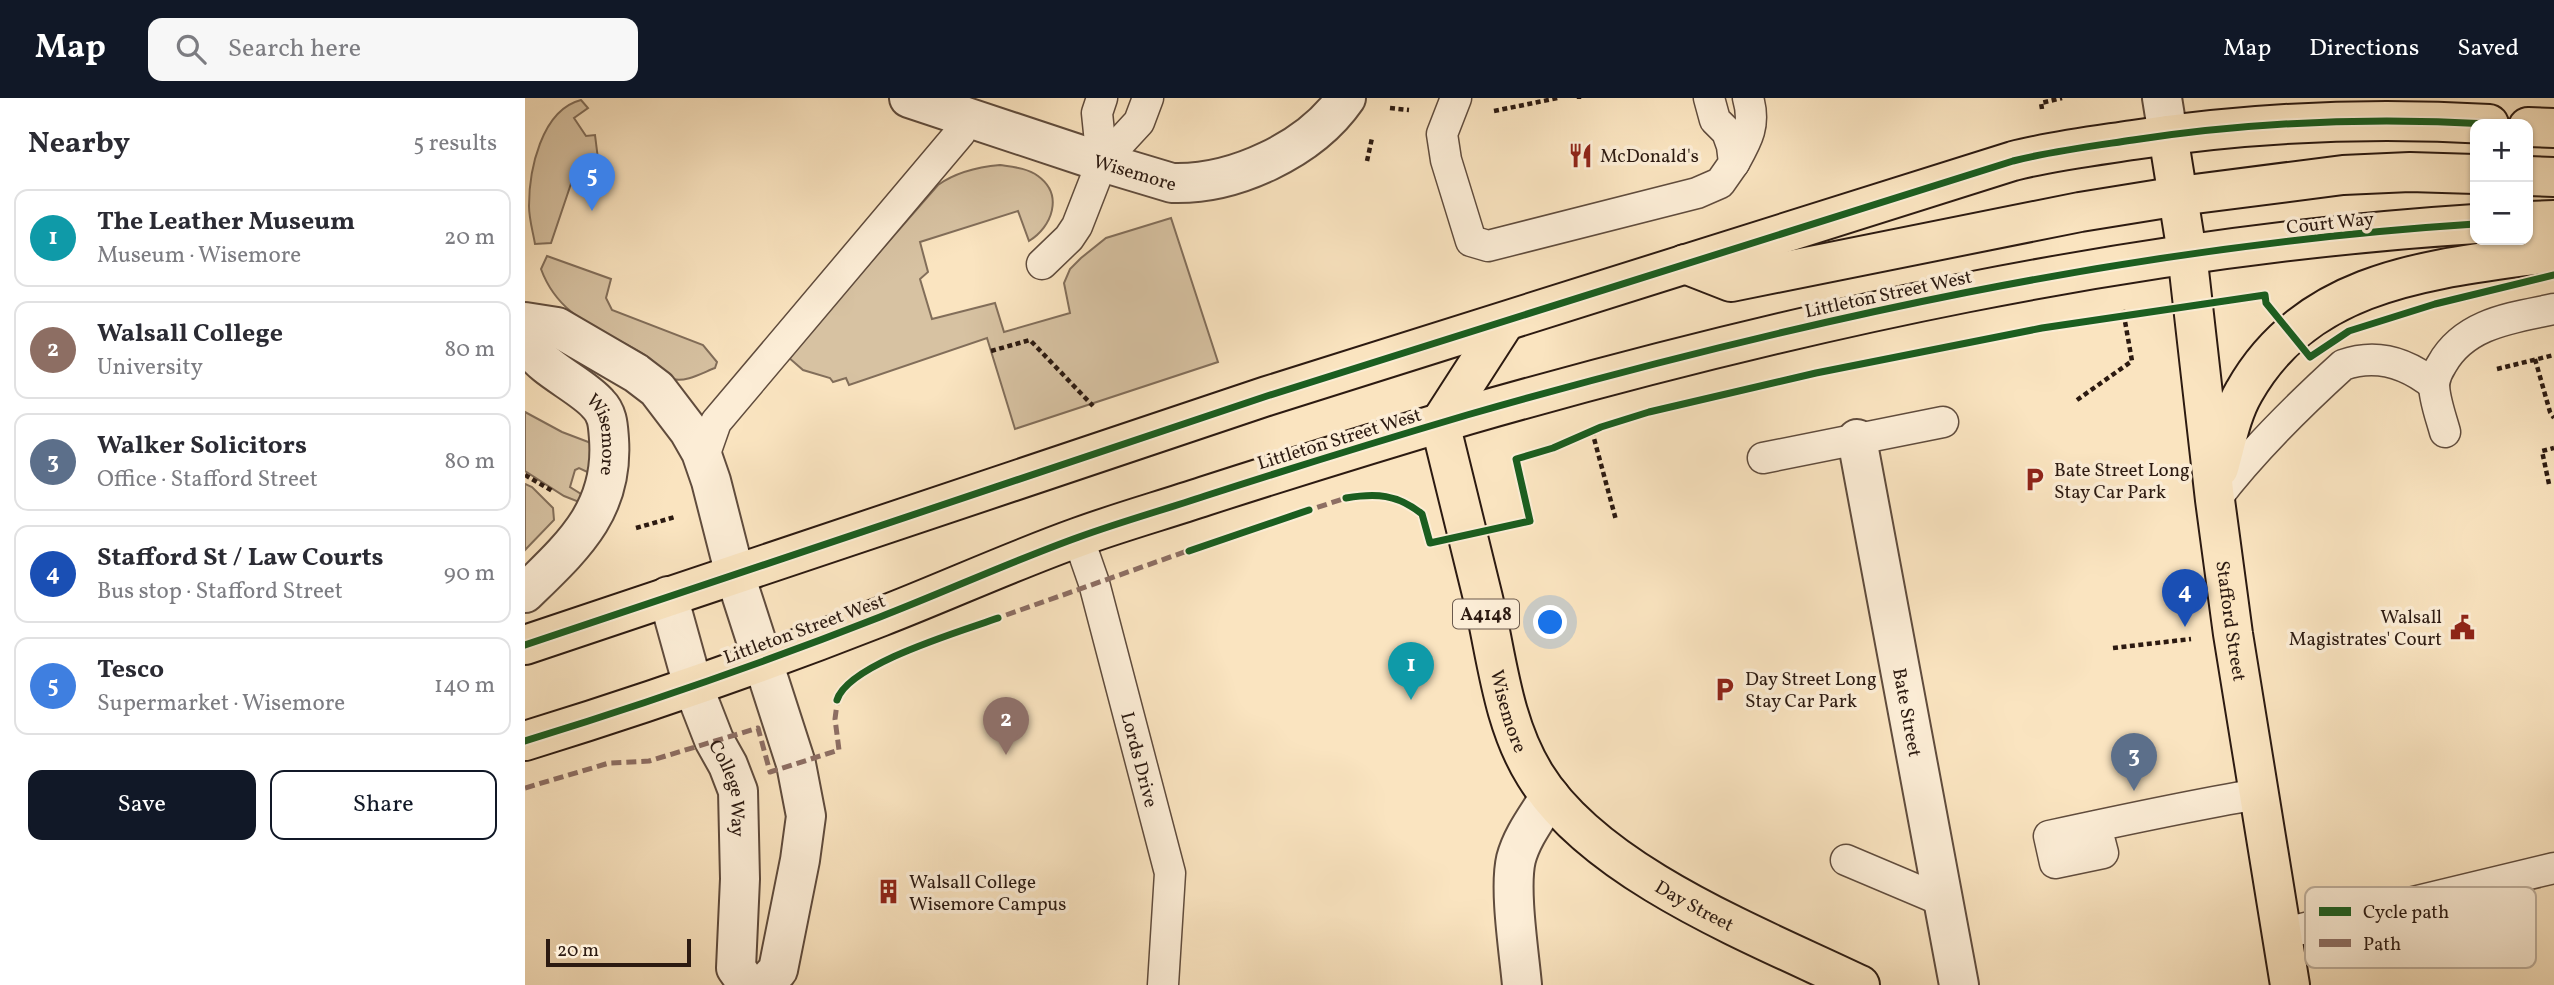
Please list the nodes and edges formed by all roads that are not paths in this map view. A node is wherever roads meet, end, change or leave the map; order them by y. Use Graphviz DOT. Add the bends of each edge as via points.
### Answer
graph roads {
  1 [pos="909,98"];
  2 [pos="1102,98"];
  3 [pos="1148,98"];
  4 [pos="1346,98"];
  5 [pos="1456,98"];
  6 [pos="1709,98"];
  7 [pos="1748,98"];
  8 [pos="2435,109"];
  9 [pos="2165,116"];
  10 [pos="2471,119"];
  11 [pos="2533,127"];
  12 [pos="2554,128"];
  13 [pos="960,133"];
  14 [pos="1102,162"];
  15 [pos="1734,163"];
  16 [pos="2470,174"];
  17 [pos="2533,176"];
  18 [pos="2554,177"];
  19 [pos="2179,196"];
  20 [pos="2554,220"];
  21 [pos="2533,221"];
  22 [pos="2470,225"];
  23 [pos="2554,252"];
  24 [pos="2187,253"];
  25 [pos="1042,264"];
  26 [pos="1685,264"];
  27 [pos="2554,309"];
  28 [pos="1505,322"];
  29 [pos="525,323"];
  30 [pos="2434,385"];
  31 [pos="1943,422"];
  32 [pos="1440,423"];
  33 [pos="2445,432"];
  34 [pos="1857,439"];
  35 [pos="1763,458"];
  36 [pos="703,459"];
  37 [pos="2215,492"];
  38 [pos="1078,537"];
  39 [pos="735,575"];
  40 [pos="525,593"];
  41 [pos="668,596"];
  42 [pos="525,645"];
  43 [pos="764,660"];
  44 [pos="693,686"];
  45 [pos="525,741"];
  46 [pos="2258,794"];
  47 [pos="1550,796"];
  48 [pos="2097,826"];
  49 [pos="1846,860"];
  50 [pos="2554,868"];
  51 [pos="2475,887"];
  52 [pos="1943,901"];
  53 [pos="2305,928"];
  54 [pos="2281,934"];
  55 [pos="748,985"];
  56 [pos="764,985"];
  57 [pos="1163,985"];
  58 [pos="1522,985"];
  59 [pos="1860,985"];
  60 [pos="1959,985"];
  61 [pos="2290,985"];
  1 -- 14 [label="street, Wisemore"];
  2 -- 14 [label="lane" via="1097,113"];
  3 -- 14 [label="lane" via="1139,122"];
  4 -- 14 [label="street, Wisemore" via="1286,152 1221,178 1172,183"];
  5 -- 15 [label="lane" via="1442,134 1445,160 1471,241 1487,246 1697,193 1720,183"];
  6 -- 15 [label="lane" via="1715,121 1727,132"];
  7 -- 15 [label="lane" via="1750,135"];
  8 -- 9 [label="highway" via="2280,123"];
  8 -- 10 [label="highway"];
  9 -- 19 [label="highway, Stafford Street"];
  9 -- 26 [label="highway"];
  11 -- 12 [label="highway"];
  13 -- 36 [label="lane" via="716,422"];
  14 -- 25 [label="lane" via="1077,226"];
  16 -- 19 [label="highway" via="2343,175"];
  17 -- 18 [label="highway"];
  19 -- 24 [label="highway, Stafford Street"];
  19 -- 26 [label="highway" via="1731,282"];
  20 -- 21 [label="highway"];
  22 -- 24 [label="highway, Court Way"];
  23 -- 37 [label="highway" via="2409,275 2337,302 2292,334 2243,393"];
  24 -- 32 [label="highway, Littleton Street West" via="1796,328"];
  24 -- 37 [label="highway, Stafford Street"];
  26 -- 28 [label="highway"];
  27 -- 30 [label="lane" via="2475,330 2445,358"];
  28 -- 32 [label="highway"];
  28 -- 39 [label="highway" via="1279,392"];
  29 -- 36 [label="street" via="557,327 647,381 674,410"];
  29 -- 40 [label="street, Wisemore" via="532,350 601,406 608,422 611,459 594,512 574,546"];
  30 -- 33 [label="lane"];
  30 -- 37 [label="lane" via="2392,362 2357,360 2343,365"];
  31 -- 34 [label="lane"];
  32 -- 38 [label="highway, Littleton Street West"];
  32 -- 47 [label="highway, Wisemore / A4148" via="1510,723 1534,775"];
  34 -- 35 [label="lane"];
  34 -- 52 [label="street, Bate Street"];
  36 -- 39 [label="street"];
  37 -- 46 [label="highway, Stafford Street"];
  38 -- 43 [label="highway, Littleton Street West"];
  38 -- 57 [label="lane, Lords Drive" via="1170,873"];
  39 -- 41 [label="highway"];
  39 -- 43 [label="street"];
  41 -- 42 [label="highway"];
  41 -- 44 [label="street, College Way"];
  43 -- 44 [label="highway, Littleton Street West"];
  43 -- 56 [label="street" via="796,764 806,817 778,970"];
  44 -- 45 [label="highway, Littleton Street West"];
  44 -- 55 [label="street, College Way" via="738,791 736,968"];
  46 -- 48 [label="lane"];
  46 -- 54 [label="highway, Stafford Street"];
  47 -- 58 [label="street" via="1516,859"];
  47 -- 59 [label="highway, Day Street / A4148" via="1597,843 1661,886"];
  49 -- 52 [label="lane"];
  50 -- 51 [label="lane"];
  52 -- 60 [label="street, Bate Street"];
  53 -- 54 [label="lane"];
  54 -- 61 [label="highway, Stafford Street"];
}
